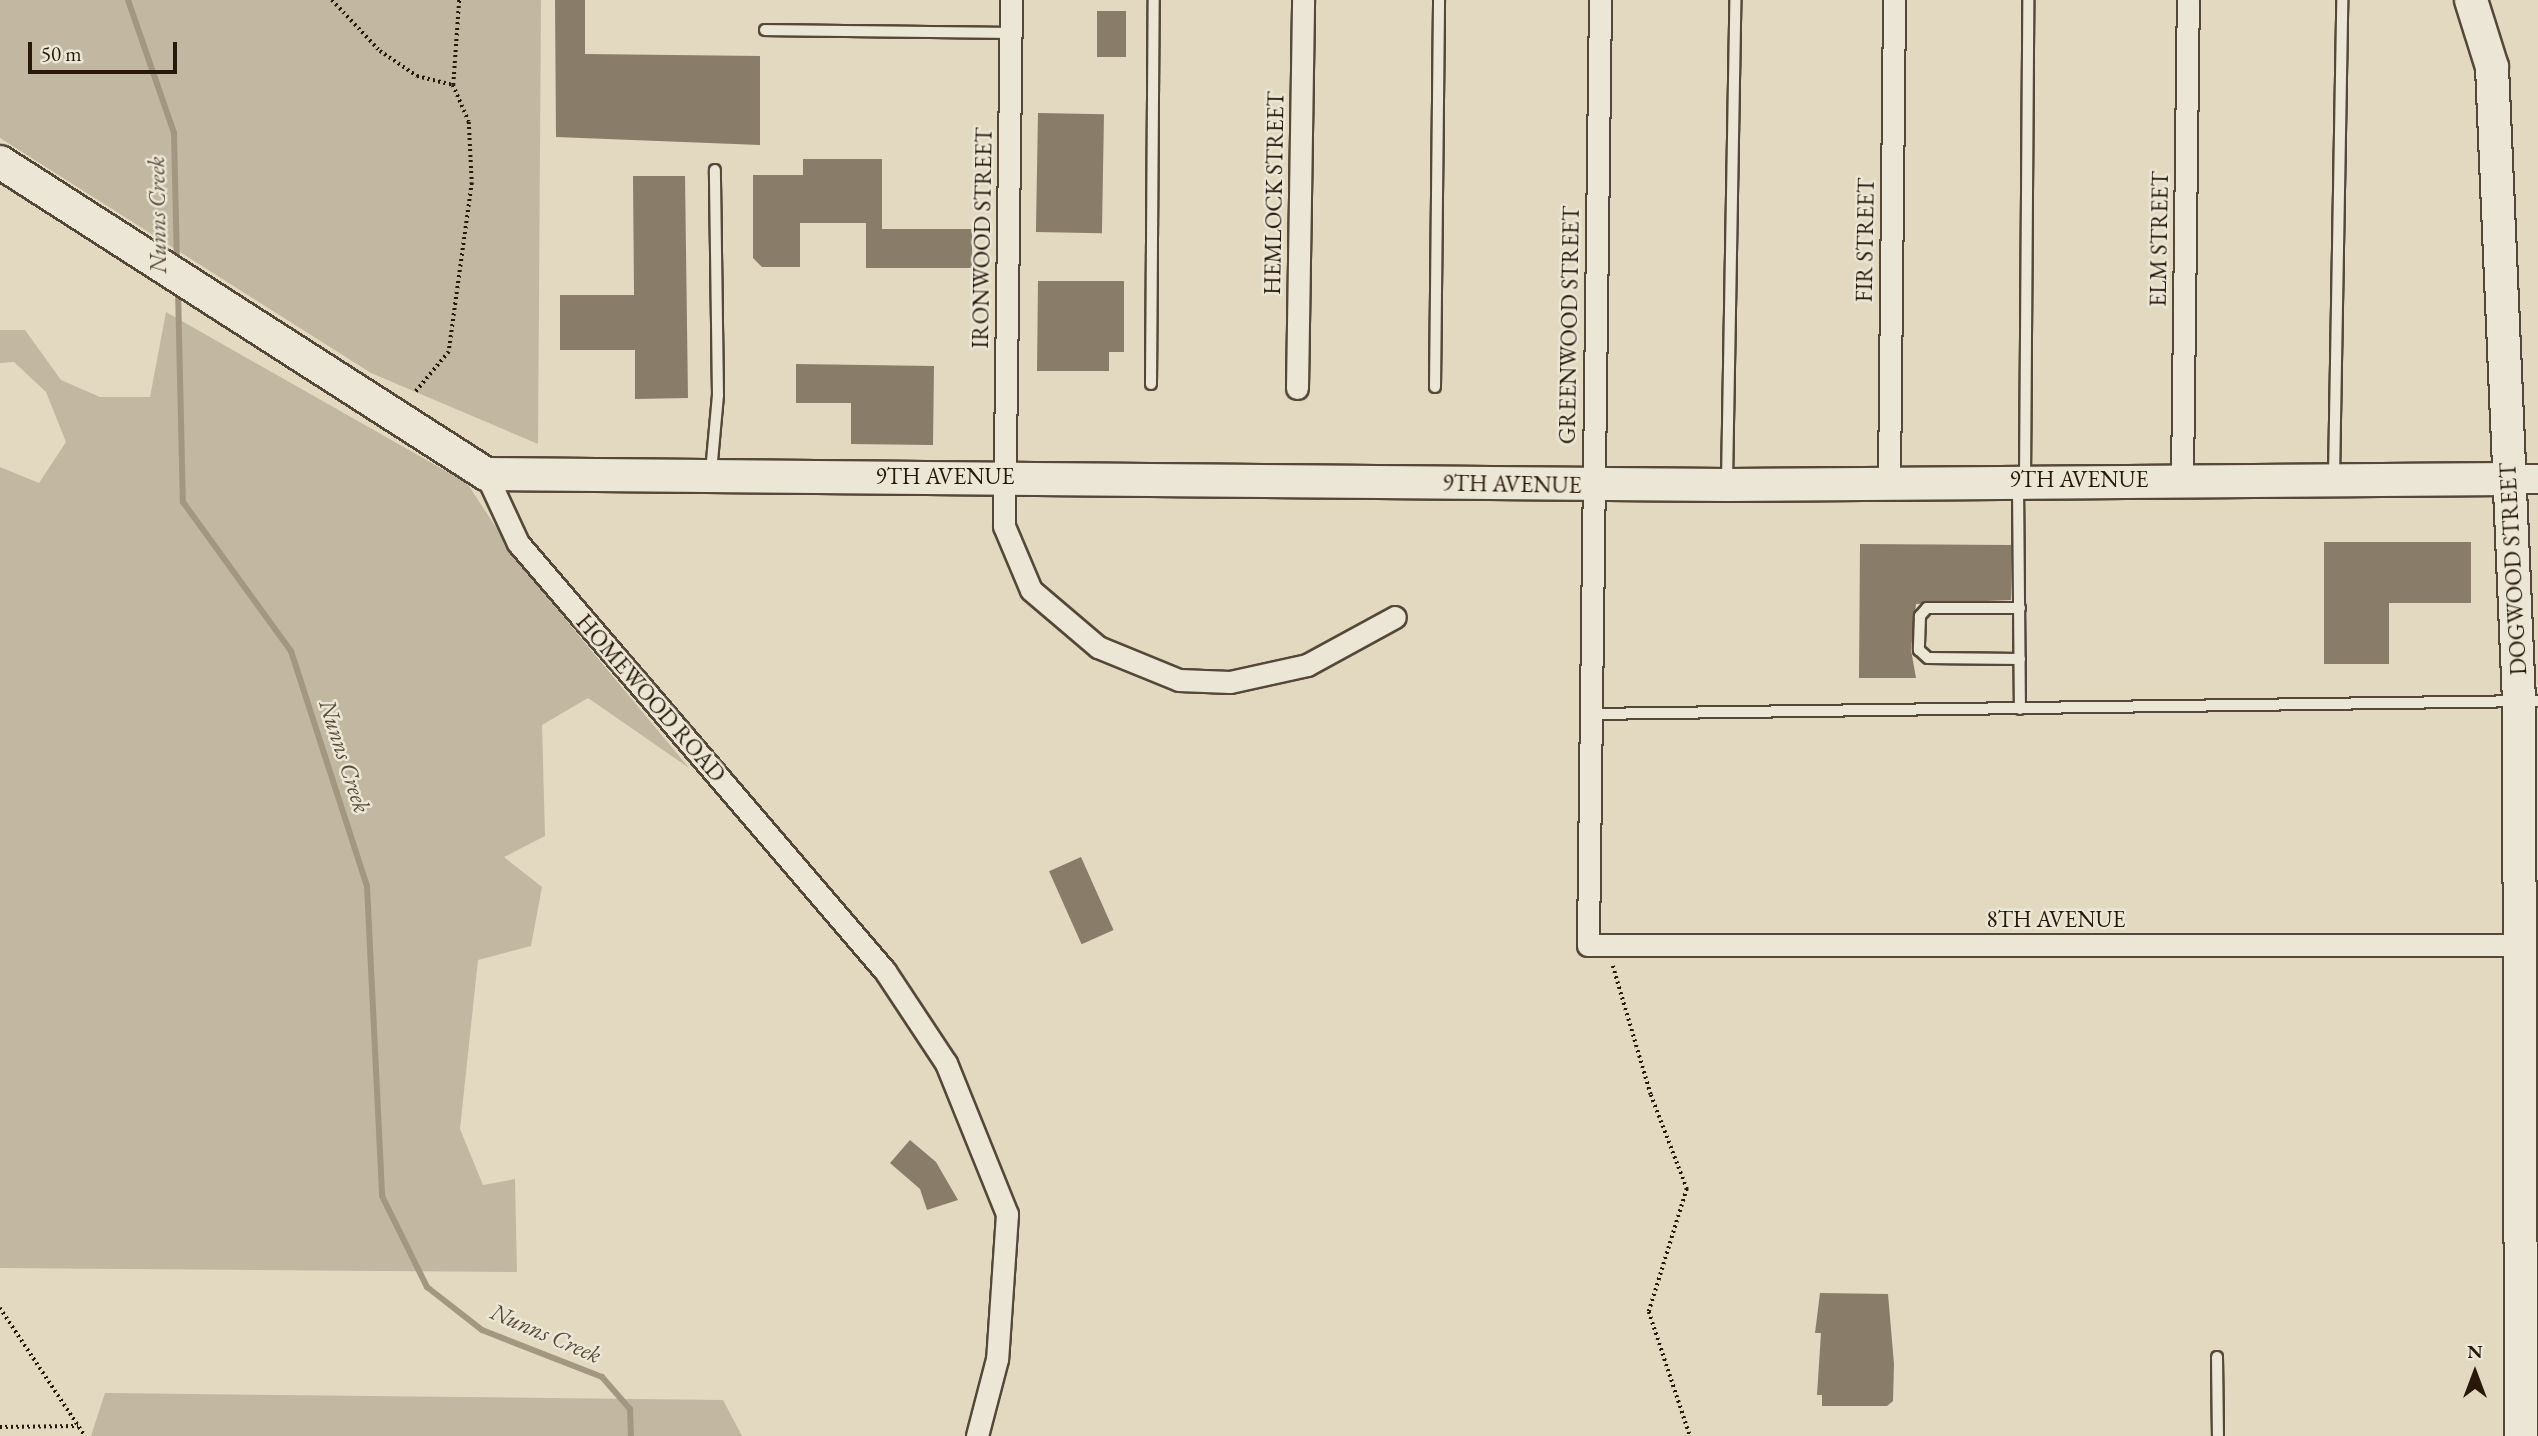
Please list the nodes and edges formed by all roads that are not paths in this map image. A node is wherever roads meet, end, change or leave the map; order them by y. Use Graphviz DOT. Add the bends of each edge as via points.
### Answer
graph roads {
  1 [pos="1011,0"];
  2 [pos="1154,0"];
  3 [pos="1303,0"];
  4 [pos="1439,0"];
  5 [pos="1600,0"];
  6 [pos="1735,0"];
  7 [pos="1894,0"];
  8 [pos="2028,0"];
  9 [pos="2188,0"];
  10 [pos="2342,0"];
  11 [pos="2471,0"];
  12 [pos="765,30"];
  13 [pos="1010,33"];
  14 [pos="0,162"];
  15 [pos="715,170"];
  16 [pos="1151,384"];
  17 [pos="1435,387"];
  18 [pos="1297,388"];
  19 [pos="486,474"];
  20 [pos="711,475"];
  21 [pos="1005,477"];
  22 [pos="2182,479"];
  23 [pos="2523,479"];
  24 [pos="1889,480"];
  25 [pos="2022,480"];
  26 [pos="2334,480"];
  27 [pos="1594,485"];
  28 [pos="1727,485"];
  29 [pos="2020,608"];
  30 [pos="1395,617"];
  31 [pos="2020,659"];
  32 [pos="2528,701"];
  33 [pos="2020,709"];
  34 [pos="1590,714"];
  35 [pos="2524,945"];
  36 [pos="1598,946"];
  37 [pos="2217,1357"];
  38 [pos="977,1436"];
  39 [pos="2218,1436"];
  40 [pos="2521,1436"];
  1 -- 13 [label="street, IRONWOOD STREET"];
  2 -- 16 [label="lane"];
  3 -- 18 [label="street, HEMLOCK STREET"];
  4 -- 17 [label="lane"];
  5 -- 27 [label="street, GREENWOOD STREET"];
  6 -- 28 [label="lane"];
  7 -- 24 [label="street, FIR STREET"];
  8 -- 25 [label="lane"];
  9 -- 22 [label="street, ELM STREET"];
  10 -- 26 [label="lane"];
  11 -- 23 [label="main road, DOGWOOD STREET" via="2492,67"];
  12 -- 13 [label="lane"];
  13 -- 21 [label="street, IRONWOOD STREET"];
  14 -- 19 [label="main road"];
  15 -- 20 [label="lane" via="718,395"];
  19 -- 20 [label="main road, 9TH AVENUE"];
  19 -- 38 [label="street, HOMEWOOD ROAD" via="518,543 885,971 946,1063 1007,1214 998,1359"];
  20 -- 21 [label="main road, 9TH AVENUE"];
  21 -- 27 [label="main road, 9TH AVENUE"];
  21 -- 30 [label="street, IRONWOOD STREET" via="1004,526 1031,590 1098,647 1155,672 1179,680 1230,682 1307,665"];
  22 -- 25 [label="main road, 9TH AVENUE"];
  22 -- 26 [label="main road, 9TH AVENUE"];
  23 -- 26 [label="main road, 9TH AVENUE"];
  23 -- 32 [label="main road, DOGWOOD STREET"];
  24 -- 25 [label="main road, 9TH AVENUE"];
  24 -- 28 [label="main road, 9TH AVENUE"];
  25 -- 29 [label="lane"];
  27 -- 28 [label="main road, 9TH AVENUE"];
  27 -- 34 [label="street, GREENWOOD STREET"];
  29 -- 31 [label="lane"];
  29 -- 31 [label="lane" via="1927,608 1920,616 1919,650 1928,658"];
  31 -- 33 [label="lane"];
  32 -- 33 [label="lane"];
  32 -- 35 [label="main road, DOGWOOD STREET"];
  33 -- 34 [label="lane"];
  34 -- 36 [label="street, GREENWOOD STREET"];
  35 -- 36 [label="street, 8TH AVENUE"];
  35 -- 40 [label="main road, DOGWOOD STREET"];
  37 -- 39 [label="lane"];
}
